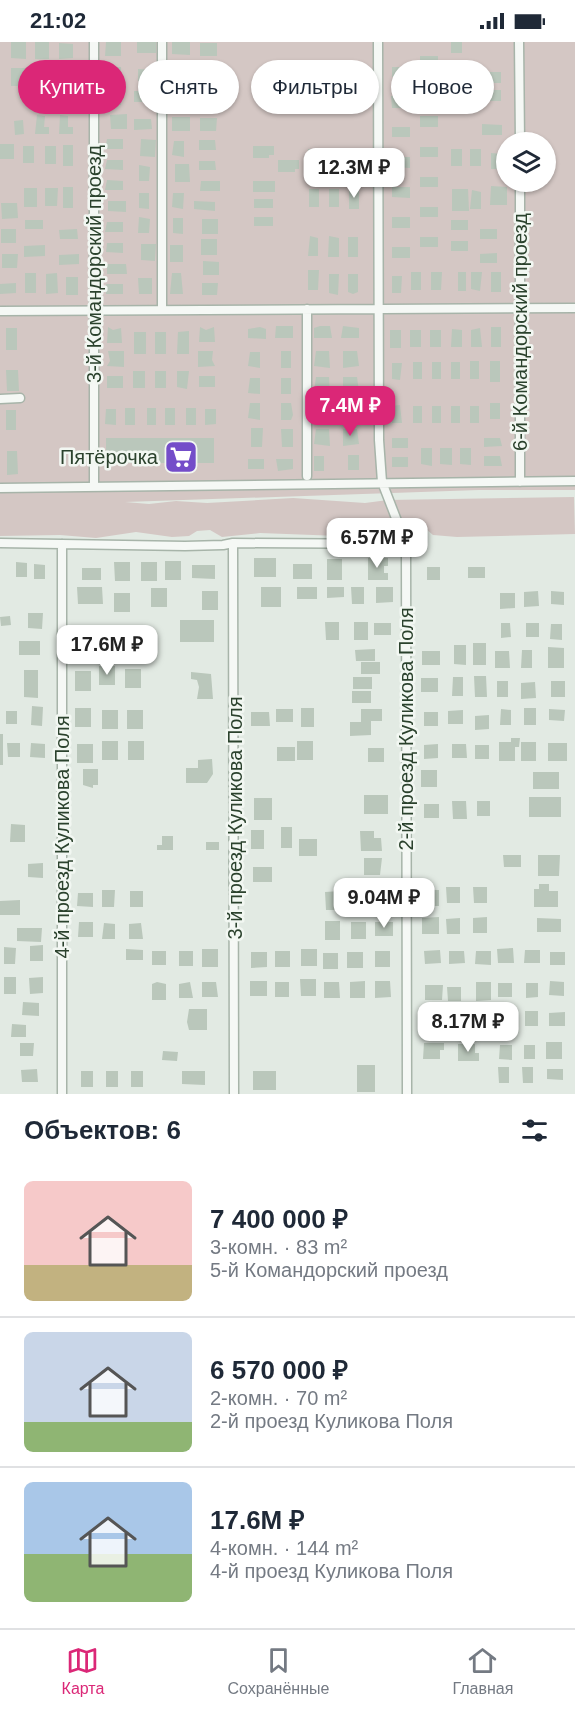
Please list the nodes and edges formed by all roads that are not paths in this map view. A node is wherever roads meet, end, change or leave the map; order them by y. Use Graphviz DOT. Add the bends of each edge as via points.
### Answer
graph roads {
  1 [pos="94,42"];
  2 [pos="162,42"];
  3 [pos="378,42"];
  4 [pos="519,42"];
  5 [pos="520,132"];
  6 [pos="520,192"];
  7 [pos="94,309"];
  8 [pos="307,309"];
  9 [pos="378,309"];
  10 [pos="521,309"];
  11 [pos="575,309"];
  12 [pos="162,310"];
  13 [pos="0,311"];
  14 [pos="20,398"];
  15 [pos="0,399"];
  16 [pos="306,476"];
  17 [pos="575,481"];
  18 [pos="382,482"];
  19 [pos="520,482"];
  20 [pos="94,486"];
  21 [pos="0,488"];
  22 [pos="0,543"];
  23 [pos="233,543"];
  24 [pos="62,544"];
  25 [pos="406,544"];
  26 [pos="62,1094"];
  27 [pos="234,1094"];
  28 [pos="408,1094"];
  1 -- 7 [label="street, 3-й Командорский проезд"];
  2 -- 12 [label="street"];
  3 -- 9 [label="street"];
  4 -- 5 [label="street"];
  6 -- 10 [label="street, 6-й Командорский проезд"];
  7 -- 12 [label="street"];
  7 -- 13 [label="street"];
  7 -- 20 [label="street, 3-й Командорский проезд"];
  8 -- 9 [label="street"];
  8 -- 12 [label="street"];
  8 -- 16 [label="street"];
  9 -- 10 [label="street"];
  9 -- 18 [label="street"];
  10 -- 11 [label="street"];
  10 -- 19 [label="street, 6-й Командорский проезд"];
  14 -- 15 [label="street"];
  17 -- 19 [label="street"];
  18 -- 19 [label="street"];
  18 -- 20 [label="street"];
  18 -- 25 [label="street"];
  20 -- 21 [label="street"];
  22 -- 24 [label="street"];
  23 -- 24 [label="street"];
  23 -- 25 [label="street"];
  23 -- 27 [label="street, 3-й проезд Куликова Поля"];
  24 -- 26 [label="street, 4-й проезд Куликова Поля"];
  25 -- 28 [label="street, 2-й проезд Куликова Поля"];
}
